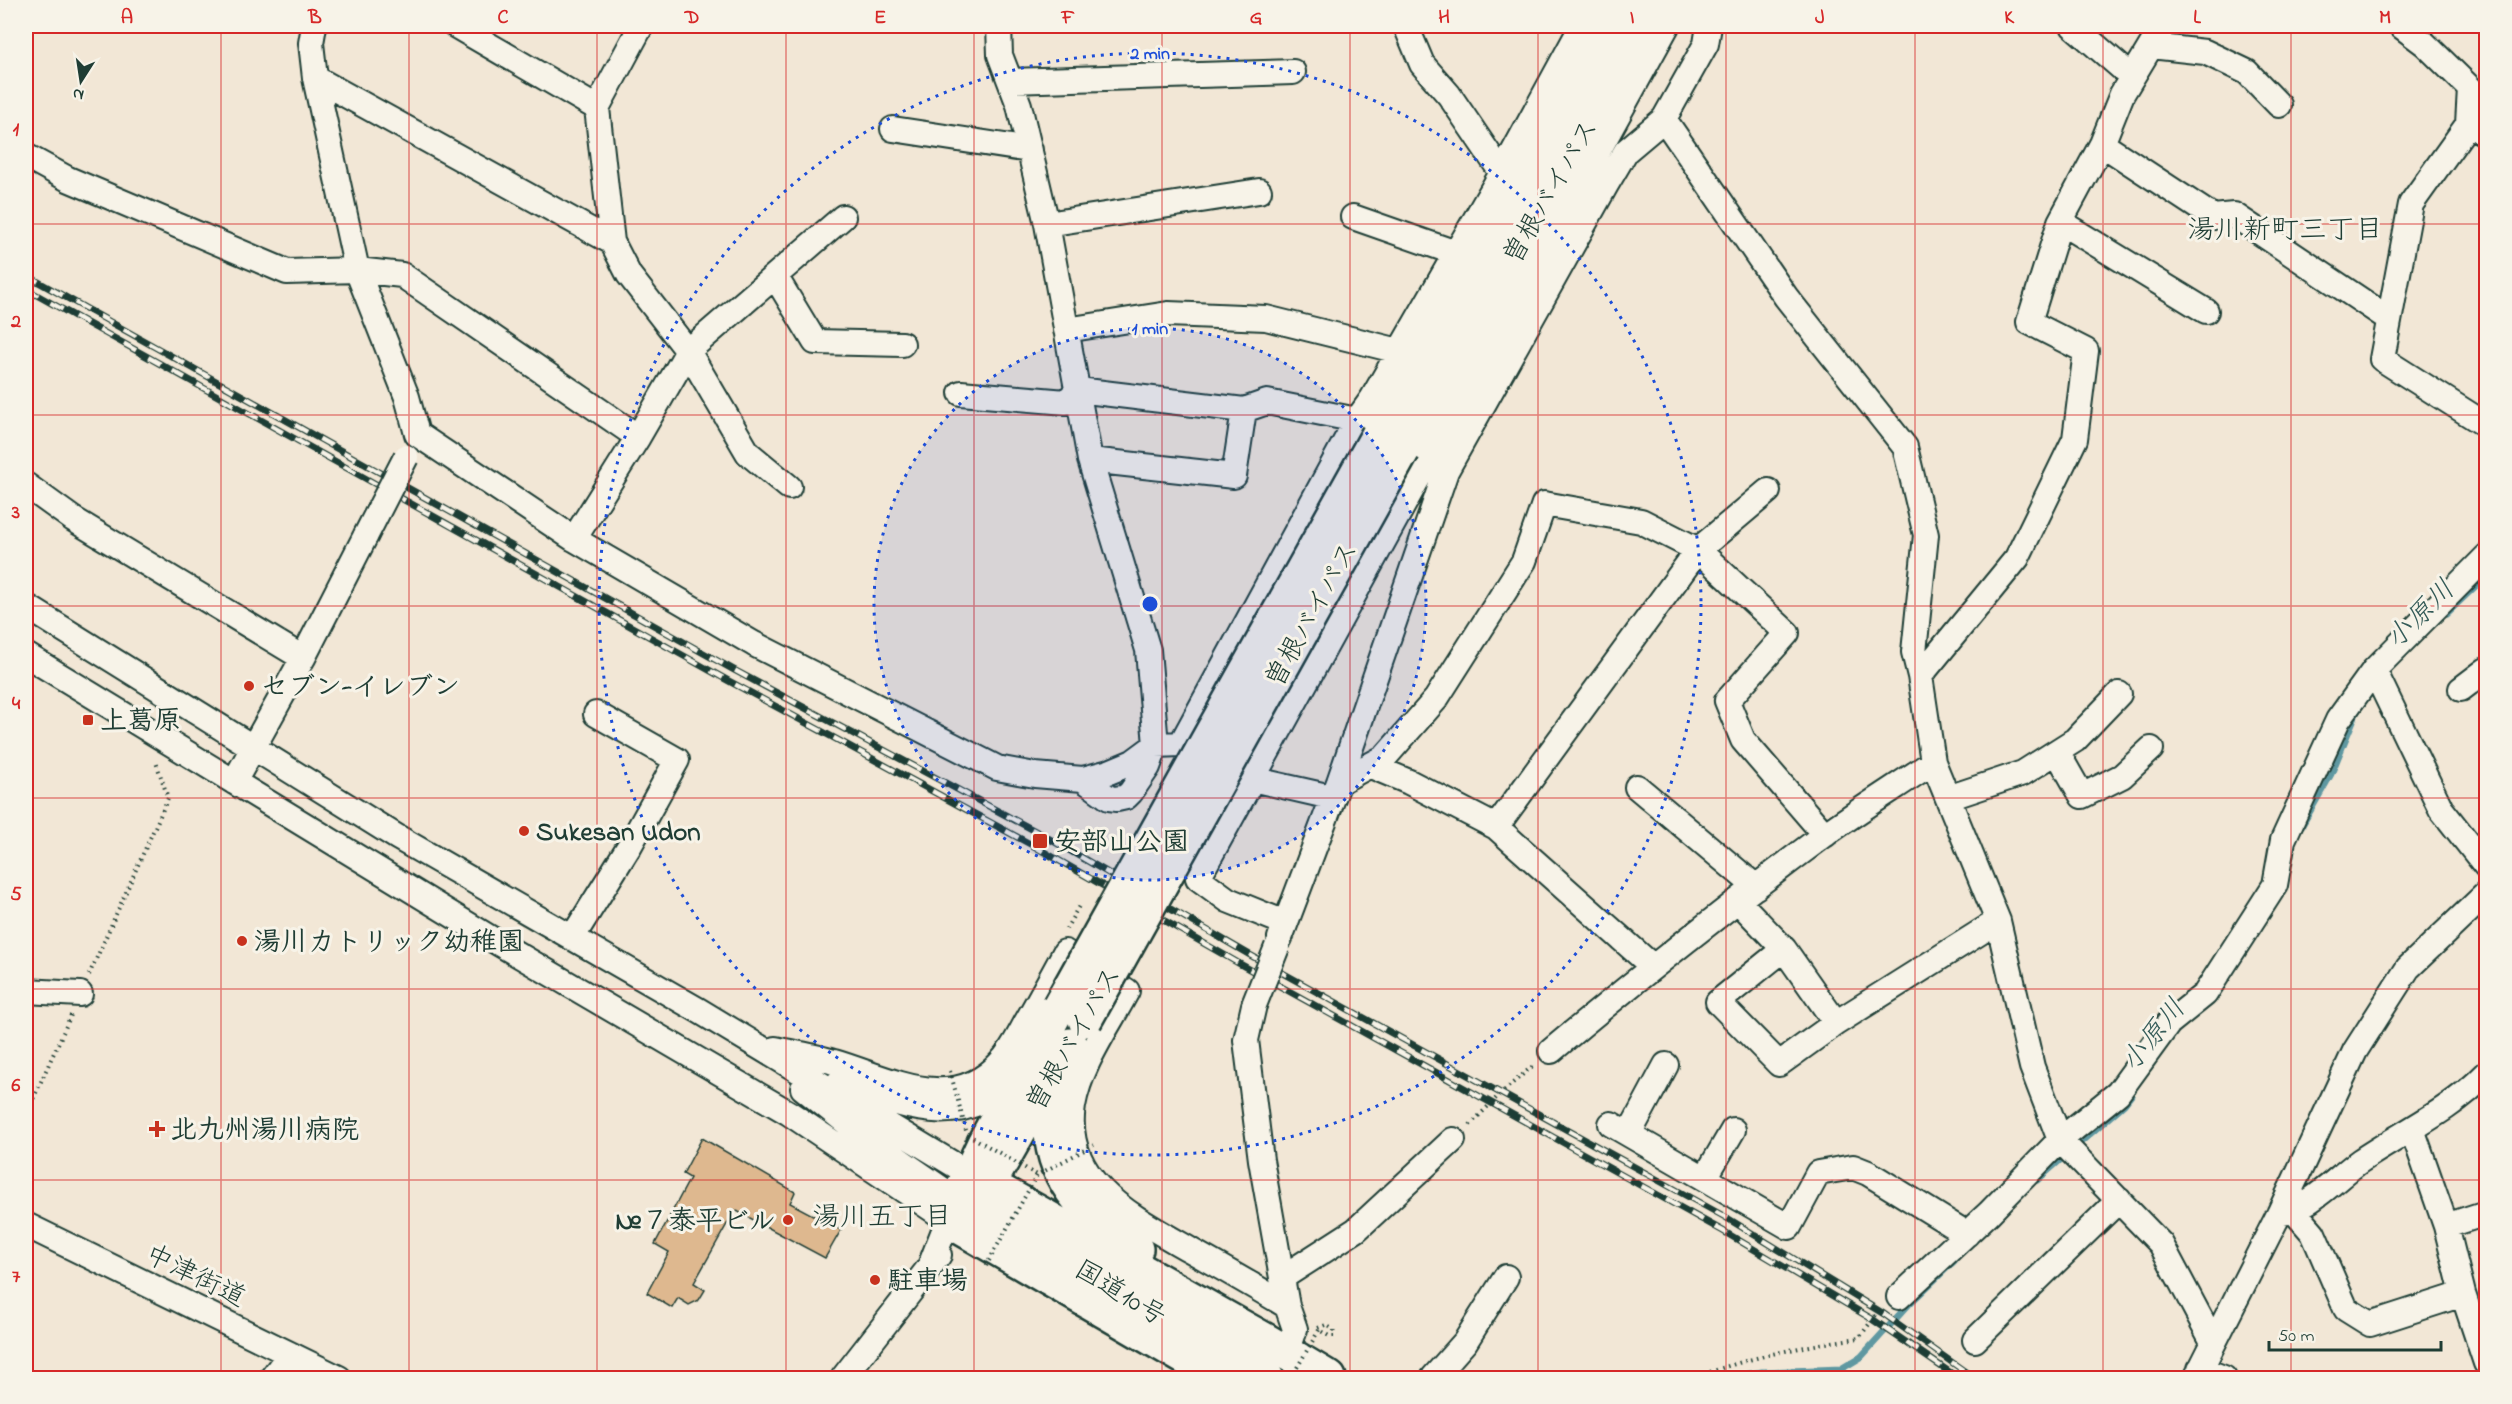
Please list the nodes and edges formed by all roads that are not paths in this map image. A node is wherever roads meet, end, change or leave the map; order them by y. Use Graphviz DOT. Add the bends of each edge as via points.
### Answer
graph roads {
  1 [pos="314,26"];
  2 [pos="456,26"];
  3 [pos="641,26"];
  4 [pos="999,26"];
  5 [pos="1406,26"];
  6 [pos="1582,26"];
  7 [pos="1612,26"];
  8 [pos="1644,26"];
  9 [pos="1667,26"];
  10 [pos="1709,26"];
  11 [pos="2073,26"];
  12 [pos="2401,26"];
  13 [pos="2157,35"];
  14 [pos="1293,72"];
  15 [pos="2132,77"];
  16 [pos="315,78"];
  17 [pos="1010,81"];
  18 [pos="2487,99"];
  19 [pos="2279,105"];
  20 [pos="597,108"];
  21 [pos="1664,119"];
  22 [pos="893,129"];
  23 [pos="2477,129"];
  24 [pos="2102,144"];
  25 [pos="1030,150"];
  26 [pos="26,156"];
  27 [pos="1502,173"];
  28 [pos="1259,191"];
  29 [pos="843,217"];
  30 [pos="1353,217"];
  31 [pos="2060,222"];
  32 [pos="1047,224"];
  33 [pos="612,243"];
  34 [pos="1456,253"];
  35 [pos="357,270"];
  36 [pos="775,276"];
  37 [pos="2206,311"];
  38 [pos="2389,319"];
  39 [pos="1066,330"];
  40 [pos="902,344"];
  41 [pos="688,351"];
  42 [pos="1400,351"];
  43 [pos="1078,390"];
  44 [pos="961,393"];
  45 [pos="1244,410"];
  46 [pos="2487,424"];
  47 [pos="417,434"];
  48 [pos="1379,435"];
  49 [pos="638,437"];
  50 [pos="1090,460"];
  51 [pos="26,485"];
  52 [pos="789,487"];
  53 [pos="1768,491"];
  54 [pos="574,539"];
  55 [pos="1698,550"];
  56 [pos="2487,556"];
  57 [pos="26,606"];
  58 [pos="26,655"];
  59 [pos="303,658"];
  60 [pos="2374,670"];
  61 [pos="2487,670"];
  62 [pos="1920,676"];
  63 [pos="2461,689"];
  64 [pos="2119,694"];
  65 [pos="596,714"];
  66 [pos="1181,744"];
  67 [pos="1156,745"];
  68 [pos="255,748"];
  69 [pos="2151,749"];
  70 [pos="2056,752"];
  71 [pos="1933,762"];
  72 [pos="1371,766"];
  73 [pos="1252,780"];
  74 [pos="234,782"];
  75 [pos="1637,787"];
  76 [pos="1335,789"];
  77 [pos="1948,798"];
  78 [pos="1496,827"];
  79 [pos="1825,835"];
  80 [pos="2487,866"];
  81 [pos="1747,894"];
  82 [pos="2487,894"];
  83 [pos="1998,921"];
  84 [pos="1285,923"];
  85 [pos="572,938"];
  86 [pos="1784,949"];
  87 [pos="1652,966"];
  88 [pos="26,991"];
  89 [pos="80,994"];
  90 [pos="1836,1023"];
  91 [pos="1064,1027"];
  92 [pos="731,1030"];
  93 [pos="755,1044"];
  94 [pos="1551,1051"];
  95 [pos="1666,1065"];
  96 [pos="793,1067"];
  97 [pos="2487,1074"];
  98 [pos="2477,1092"];
  99 [pos="2412,1129"];
  100 [pos="1733,1130"];
  101 [pos="1453,1140"];
  102 [pos="2060,1140"];
  103 [pos="1705,1178"];
  104 [pos="2119,1200"];
  105 [pos="966,1202"];
  106 [pos="2287,1212"];
  107 [pos="2487,1213"];
  108 [pos="26,1225"];
  109 [pos="2446,1226"];
  110 [pos="1967,1234"];
  111 [pos="1283,1276"];
  112 [pos="1506,1277"];
  113 [pos="2463,1294"];
  114 [pos="1899,1297"];
  115 [pos="1287,1306"];
  116 [pos="1975,1340"];
  117 [pos="2213,1342"];
  118 [pos="290,1354"];
  119 [pos="1281,1357"];
  120 [pos="2487,1363"];
  121 [pos="2198,1374"];
  122 [pos="272,1378"];
  123 [pos="339,1378"];
  124 [pos="843,1378"];
  125 [pos="1220,1378"];
  126 [pos="1267,1378"];
  127 [pos="1329,1378"];
  128 [pos="1433,1378"];
  129 [pos="2224,1378"];
  1 -- 16 [label="street" via="311,43"];
  2 -- 20 [label="street"];
  3 -- 20 [label="street"];
  4 -- 17 [label="street" via="1000,55"];
  5 -- 27 [label="street" via="1422,64 1449,95"];
  6 -- 27 [label="street"];
  7 -- 48 [label="highway, 曽根バイパス"];
  8 -- 48 [label="highway, 曽根バイパス"];
  9 -- 73 [label="street"];
  10 -- 21 [label="street" via="1706,44"];
  11 -- 15 [label="street"];
  12 -- 23 [label="street" via="2470,88"];
  13 -- 15 [label="street"];
  13 -- 19 [label="street" via="2247,72"];
  14 -- 17 [label="street"];
  15 -- 24 [label="street"];
  16 -- 33 [label="street"];
  16 -- 35 [label="street"];
  17 -- 25 [label="street"];
  18 -- 23 [label="street"];
  20 -- 33 [label="street"];
  21 -- 62 [label="street" via="1786,297 1905,447 1926,535 1914,652"];
  21 -- 76 [label="street" via="1626,151 1446,471"];
  22 -- 25 [label="street"];
  23 -- 38 [label="street" via="2411,204"];
  24 -- 31 [label="street"];
  24 -- 38 [label="street" via="2213,217 2234,216"];
  25 -- 32 [label="street"];
  26 -- 35 [label="street" via="68,179 287,272"];
  27 -- 34 [label="street"];
  28 -- 32 [label="street"];
  29 -- 36 [label="street"];
  30 -- 34 [label="street"];
  31 -- 37 [label="street"];
  31 -- 62 [label="street" via="2029,322 2086,351 2075,439 2017,558"];
  32 -- 39 [label="street"];
  33 -- 41 [label="street" via="629,274"];
  34 -- 42 [label="street"];
  35 -- 47 [label="street" via="407,397"];
  35 -- 49 [label="street" via="402,275"];
  36 -- 40 [label="street" via="815,342"];
  36 -- 41 [label="street"];
  38 -- 46 [label="street" via="2382,359"];
  39 -- 42 [label="street" via="1168,314 1266,318"];
  39 -- 43 [label="street"];
  41 -- 49 [label="street"];
  41 -- 52 [label="street" via="748,453"];
  42 -- 48 [label="street"];
  43 -- 44 [label="street" via="1066,402"];
  43 -- 45 [label="street"];
  43 -- 50 [label="street"];
  45 -- 48 [label="street" via="1267,402"];
  45 -- 50 [label="street" via="1234,476"];
  47 -- 54 [label="street"];
  47 -- 59 [label="street, bridge"];
  48 -- 66 [label="street"];
  48 -- 91 [label="highway, 曽根バイパス, bridge"];
  49 -- 54 [label="street"];
  50 -- 67 [label="street" via="1148,650"];
  51 -- 59 [label="street" via="73,519"];
  53 -- 55 [label="street"];
  54 -- 67 [label="street" via="754,644 997,768 1083,779 1133,762"];
  55 -- 72 [label="street" via="1641,521 1544,504 1524,561 1436,699 1385,757"];
  55 -- 78 [label="street"];
  55 -- 79 [label="street" via="1787,633 1727,701 1743,740"];
  56 -- 60 [label="street"];
  57 -- 68 [label="street"];
  58 -- 74 [label="street"];
  59 -- 68 [label="street"];
  60 -- 80 [label="street" via="2441,809"];
  60 -- 102 [label="street" via="2338,720 2283,840 2275,885 2235,950 2205,994 2169,1023 2118,1093"];
  61 -- 63 [label="street"];
  62 -- 71 [label="street"];
  64 -- 70 [label="street" via="2075,740"];
  65 -- 85 [label="street" via="677,760"];
  66 -- 67 [label="street"];
  66 -- 73 [label="street"];
  68 -- 74 [label="street"];
  68 -- 85 [label="street" via="397,837"];
  69 -- 70 [label="street" via="2122,776 2082,796"];
  70 -- 77 [label="street" via="2023,773"];
  71 -- 77 [label="street"];
  71 -- 79 [label="street"];
  72 -- 76 [label="street"];
  72 -- 78 [label="street"];
  73 -- 76 [label="street"];
  73 -- 84 [label="street" via="1198,878 1228,900"];
  74 -- 105 [label="street" via="789,1113"];
  75 -- 81 [label="street"];
  76 -- 84 [label="street"];
  77 -- 83 [label="street"];
  78 -- 87 [label="street"];
  79 -- 81 [label="street"];
  81 -- 86 [label="street"];
  81 -- 87 [label="street"];
  82 -- 106 [label="street" via="2408,968 2355,1051"];
  83 -- 90 [label="street"];
  83 -- 102 [label="street" via="2032,1067"];
  84 -- 111 [label="street, bridge" via="1254,1005 1246,1040 1261,1160"];
  85 -- 92 [label="street"];
  86 -- 90 [label="street"];
  86 -- 90 [label="street" via="1718,1002 1779,1064"];
  87 -- 94 [label="street"];
  88 -- 89 [label="street"];
  91 -- 96 [label="street" via="1000,1088 971,1106 953,1111 915,1109"];
  91 -- 105 [label="highway, 曽根バイパス" via="1041,1091"];
  91 -- 119 [label="highway" via="1051,1105 1051,1135 1065,1183 1107,1228"];
  92 -- 93 [label="street"];
  92 -- 105 [label="street" via="853,1128"];
  93 -- 96 [label="street"];
  93 -- 115 [label="street" via="832,1061 917,1089 936,1091 969,1085 1001,1063 1065,952 1127,991 1086,1066 1073,1105 1074,1140 1090,1177 1104,1194 1137,1219"];
  95 -- 103 [label="street" via="1620,1129"];
  96 -- 105 [label="street"];
  97 -- 98 [label="street"];
  98 -- 99 [label="street"];
  99 -- 106 [label="street"];
  99 -- 109 [label="street"];
  100 -- 103 [label="street"];
  101 -- 111 [label="street" via="1356,1230"];
  102 -- 104 [label="street"];
  102 -- 110 [label="street"];
  103 -- 110 [label="street" via="1789,1227 1818,1173 1853,1167"];
  104 -- 116 [label="street"];
  104 -- 117 [label="street" via="2161,1244"];
  105 -- 119 [label="highway"];
  105 -- 124 [label="street" via="930,1266"];
  105 -- 125 [label="highway, 国道10号"];
  105 -- 126 [label="highway, 国道10号"];
  106 -- 113 [label="street" via="2313,1233 2346,1309 2370,1324"];
  106 -- 117 [label="street"];
  107 -- 109 [label="street"];
  108 -- 118 [label="street, 中津街道"];
  109 -- 113 [label="street"];
  110 -- 114 [label="street"];
  111 -- 115 [label="street"];
  112 -- 128 [label="street" via="1465,1342"];
  113 -- 120 [label="street"];
  115 -- 119 [label="street" via="1296,1329"];
  117 -- 121 [label="street"];
  118 -- 122 [label="street"];
  118 -- 123 [label="street, 中津街道"];
  119 -- 127 [label="highway"];
  121 -- 129 [label="street"];
}
